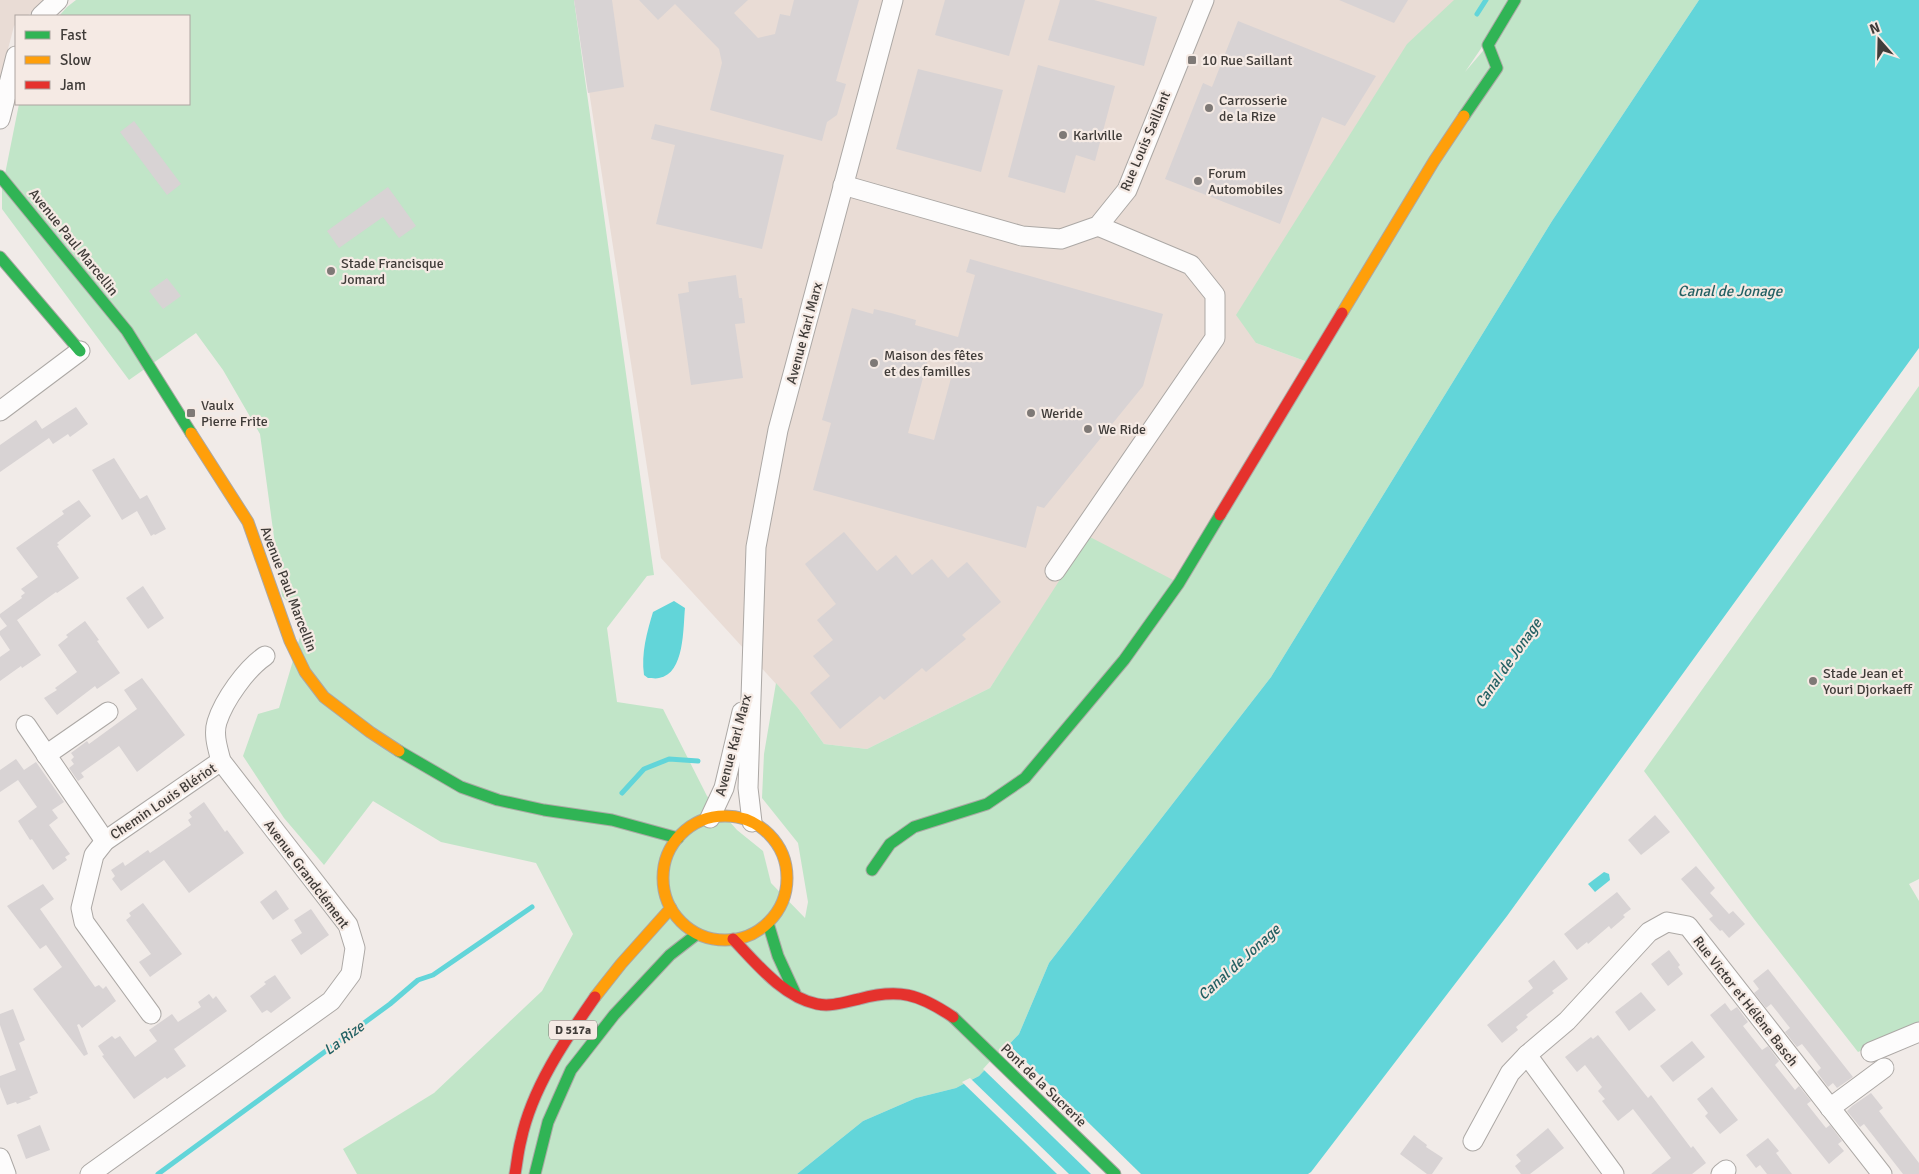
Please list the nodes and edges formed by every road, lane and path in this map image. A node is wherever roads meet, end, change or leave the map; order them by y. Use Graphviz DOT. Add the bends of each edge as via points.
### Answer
graph roads {
  1 [pos="58,0"];
  2 [pos="893,0"];
  3 [pos="1204,0"];
  4 [pos="1515,0"];
  5 [pos="42,15"];
  6 [pos="15,60"];
  7 [pos="0,119"];
  8 [pos="0,176"];
  9 [pos="843,185"];
  10 [pos="1098,226"];
  11 [pos="0,257"];
  12 [pos="80,351"];
  13 [pos="1,409"];
  14 [pos="1055,571"];
  15 [pos="266,656"];
  16 [pos="751,672"];
  17 [pos="108,712"];
  18 [pos="26,725"];
  19 [pos="46,755"];
  20 [pos="222,761"];
  21 [pos="710,818"];
  22 [pos="752,822"];
  23 [pos="678,838"];
  24 [pos="105,841"];
  25 [pos="872,870"];
  26 [pos="671,908"];
  27 [pos="768,923"];
  28 [pos="697,934"];
  29 [pos="733,939"];
  30 [pos="797,996"];
  31 [pos="151,1014"];
  32 [pos="1919,1032"];
  33 [pos="1871,1052"];
  34 [pos="1527,1055"];
  35 [pos="1884,1068"];
  36 [pos="1830,1108"];
  37 [pos="1473,1141"];
  38 [pos="0,1158"];
  39 [pos="6,1174"];
  40 [pos="90,1174"];
  41 [pos="515,1174"];
  42 [pos="535,1174"];
  43 [pos="1115,1174"];
  44 [pos="1614,1174"];
  45 [pos="1882,1174"];
  1 -- 5 [label="street"];
  2 -- 9 [label="street, Avenue Karl Marx"];
  3 -- 10 [label="street, Rue Louis Saillant" via="1127,190"];
  4 -- 25 [label="main road" via="1488,45 1497,68 1434,161 1179,583 1124,660 1025,778 987,804 914,827 890,844"];
  6 -- 7 [label="street"];
  8 -- 23 [label="main road, Avenue Paul Marcellin" via="127,330 248,522 290,641 305,672 324,698 370,732 461,788 498,800 612,820"];
  9 -- 10 [label="street" via="1022,236 1061,239"];
  9 -- 16 [label="street, Avenue Karl Marx" via="776,440 756,547"];
  10 -- 14 [label="street" via="1191,265 1215,295 1215,338"];
  11 -- 12 [label="main road"];
  12 -- 13 [label="street"];
  15 -- 20 [label="street, Avenue Grandclément" via="256,662 238,684 216,723 217,747"];
  16 -- 21 [label="street, Avenue Karl Marx" via="724,788"];
  16 -- 22 [label="street, Avenue Karl Marx" via="748,788"];
  17 -- 19 [label="street"];
  18 -- 19 [label="street, Chemin Louis Blériot"];
  19 -- 24 [label="street, Chemin Louis Blériot"];
  20 -- 24 [label="street, Chemin Louis Blériot"];
  20 -- 40 [label="street, Avenue Grandclément" via="348,925 355,948 351,974 331,1001"];
  21 -- 22 [label="main road" via="738,818"];
  21 -- 23 [label="main road" via="698,822"];
  22 -- 27 [label="main road" via="771,836 786,868 783,898"];
  23 -- 26 [label="main road" via="664,868 664,891"];
  24 -- 31 [label="street, Chemin Louis Blériot" via="94,855 81,908 84,922"];
  26 -- 28 [label="main road" via="682,923"];
  26 -- 41 [label="main road, D 517a" via="606,981 561,1047 533,1101 516,1157"];
  27 -- 29 [label="main road" via="752,934"];
  27 -- 30 [label="main road" via="778,956"];
  28 -- 29 [label="main road"];
  28 -- 42 [label="main road, D 517a" via="670,955 614,1015 571,1070 548,1122"];
  29 -- 30 [label="main road" via="776,982"];
  30 -- 43 [label="main road, Pont de la Sucrerie" via="828,1006 891,994 930,1002 953,1017"];
  32 -- 33 [label="street"];
  34 -- 36 [label="street, Rue Victor et Hélène Basch" via="1567,1021 1649,932 1667,922 1688,926"];
  34 -- 37 [label="street, Rue Victor et Hélène Basch" via="1510,1074"];
  34 -- 44 [label="street"];
  35 -- 36 [label="street"];
  36 -- 45 [label="street, Rue Victor et Hélène Basch"];
  38 -- 39 [label="street"];
}
